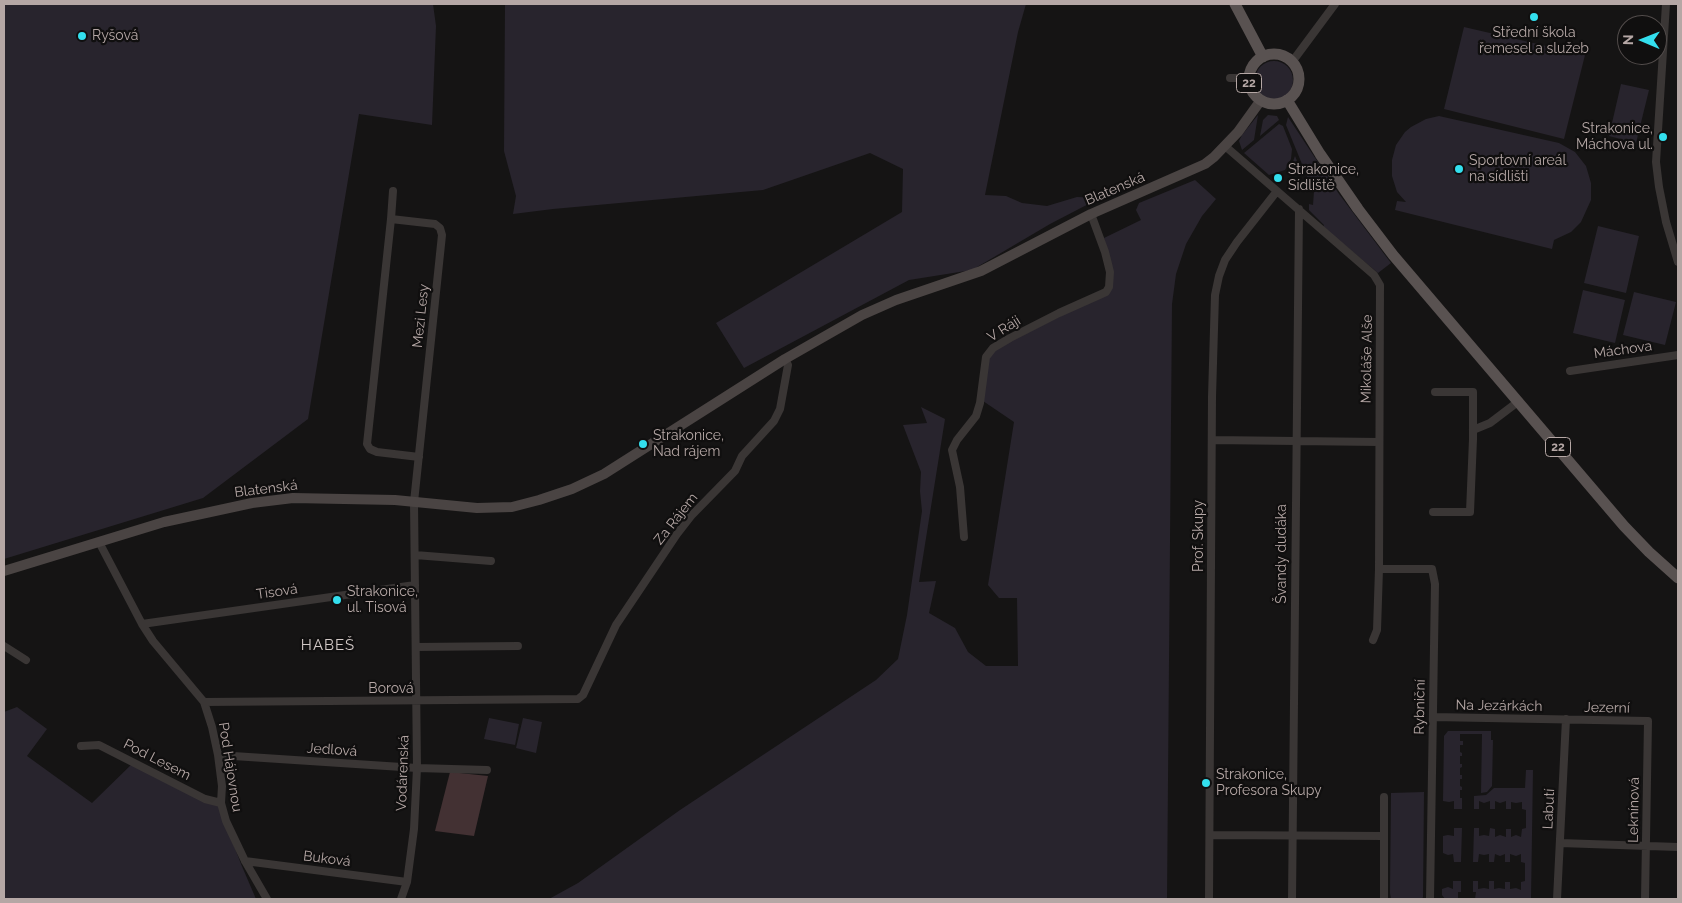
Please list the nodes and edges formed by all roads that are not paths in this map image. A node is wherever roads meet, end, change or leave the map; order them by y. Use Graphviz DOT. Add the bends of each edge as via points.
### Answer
graph roads {
  1 [pos="1235,4"];
  2 [pos="1335,4"];
  3 [pos="1666,4"];
  4 [pos="1263,57"];
  5 [pos="1292,62"];
  6 [pos="1230,78"];
  7 [pos="1249,78"];
  8 [pos="1261,100"];
  9 [pos="1288,100"];
  10 [pos="1226,146"];
  11 [pos="393,191"];
  12 [pos="1277,191"];
  13 [pos="1299,210"];
  14 [pos="1091,214"];
  15 [pos="391,219"];
  16 [pos="1678,262"];
  17 [pos="1678,355"];
  18 [pos="785,359"];
  19 [pos="1570,371"];
  20 [pos="1435,392"];
  21 [pos="1519,401"];
  22 [pos="1473,430"];
  23 [pos="1212,440"];
  24 [pos="1296,441"];
  25 [pos="1379,442"];
  26 [pos="419,458"];
  27 [pos="414,502"];
  28 [pos="1433,512"];
  29 [pos="964,537"];
  30 [pos="99,542"];
  31 [pos="415,555"];
  32 [pos="491,561"];
  33 [pos="1379,569"];
  34 [pos="4,571"];
  35 [pos="1678,578"];
  36 [pos="415,585"];
  37 [pos="142,624"];
  38 [pos="1373,640"];
  39 [pos="4,646"];
  40 [pos="518,646"];
  41 [pos="416,647"];
  42 [pos="26,660"];
  43 [pos="578,699"];
  44 [pos="204,702"];
  45 [pos="416,702"];
  46 [pos="1433,717"];
  47 [pos="1566,720"];
  48 [pos="1648,721"];
  49 [pos="81,746"];
  50 [pos="218,755"];
  51 [pos="417,768"];
  52 [pos="487,770"];
  53 [pos="1384,797"];
  54 [pos="221,803"];
  55 [pos="1293,834"];
  56 [pos="1210,835"];
  57 [pos="1384,836"];
  58 [pos="1560,843"];
  59 [pos="1646,845"];
  60 [pos="1678,847"];
  61 [pos="245,861"];
  62 [pos="407,882"];
  63 [pos="266,899"];
  64 [pos="401,899"];
  65 [pos="1209,899"];
  66 [pos="1292,899"];
  67 [pos="1384,899"];
  68 [pos="1430,899"];
  69 [pos="1557,899"];
  70 [pos="1645,899"];
  1 -- 4 [label="main road, 22"];
  2 -- 5 [label="street"];
  3 -- 16 [label="street" via="1656,162 1666,222"];
  4 -- 5 [label="main road, 22" via="1278,54"];
  4 -- 7 [label="main road, 22" via="1253,66"];
  5 -- 9 [label="main road" via="1299,82"];
  6 -- 7 [label="street"];
  7 -- 8 [label="main road, 22" via="1252,91"];
  8 -- 9 [label="main road, 22" via="1274,104"];
  8 -- 10 [label="street, Blatenská"];
  9 -- 21 [label="main road, 22" via="1320,154 1393,255"];
  10 -- 12 [label="street, Mikoláše Alše"];
  10 -- 14 [label="street, Blatenská" via="1195,170"];
  11 -- 15 [label="street"];
  12 -- 13 [label="street, Mikoláše Alše"];
  12 -- 23 [label="street, Prof. Skupy" via="1237,242 1219,276 1215,296"];
  13 -- 24 [label="street, Švandy dudáka"];
  13 -- 25 [label="street, Mikoláše Alše" via="1374,275 1380,285"];
  14 -- 18 [label="street, Blatenská" via="980,271 862,315"];
  14 -- 29 [label="street, V Ráji" via="1110,272 1106,292 1010,338 993,348 986,357 976,416 952,450 960,487"];
  15 -- 26 [label="street, Mezi Lesy" via="435,224 442,235"];
  15 -- 26 [label="street" via="367,444 377,452"];
  17 -- 19 [label="street, Máchova"];
  18 -- 27 [label="street, Blatenská" via="604,474 572,489 512,507 477,508"];
  18 -- 43 [label="street, Za Rájem" via="788,365 780,409 774,421 742,456 735,471 677,534 616,625 583,695"];
  20 -- 22 [label="street" via="1473,392"];
  21 -- 22 [label="street" via="1490,423"];
  21 -- 35 [label="main road, 22" via="1624,526"];
  22 -- 28 [label="street" via="1470,512"];
  23 -- 24 [label="street"];
  23 -- 56 [label="street, Prof. Skupy"];
  24 -- 25 [label="street"];
  24 -- 55 [label="street, Švandy dudáka"];
  25 -- 33 [label="street, Mikoláše Alše"];
  26 -- 27 [label="street, Mezi Lesy"];
  27 -- 30 [label="street, Blatenská" via="293,498 252,503 164,522"];
  27 -- 31 [label="street, Vodárenská"];
  30 -- 34 [label="street, Blatenská"];
  30 -- 37 [label="street, Pod Hájovnou"];
  31 -- 32 [label="street"];
  31 -- 36 [label="street, Vodárenská"];
  33 -- 38 [label="street, Mikoláše Alše" via="1377,630"];
  33 -- 46 [label="street, Rybniční" via="1432,569 1435,584"];
  36 -- 37 [label="street, Tisová"];
  36 -- 41 [label="street, Vodárenská"];
  37 -- 44 [label="street, Pod Hájovnou"];
  39 -- 42 [label="street"];
  40 -- 41 [label="street"];
  41 -- 45 [label="street, Vodárenská"];
  43 -- 45 [label="street, Borová"];
  44 -- 45 [label="street, Borová"];
  44 -- 50 [label="street, Pod Hájovnou"];
  45 -- 51 [label="street, Vodárenská"];
  46 -- 47 [label="street, Na Jezárkách"];
  46 -- 68 [label="street, Rybniční"];
  47 -- 48 [label="street, Jezerní"];
  47 -- 58 [label="street, Labutí"];
  48 -- 59 [label="street, Leknínová"];
  49 -- 54 [label="street, Pod Lesem" via="99,745 205,799"];
  50 -- 51 [label="street, Jedlová"];
  50 -- 54 [label="street, Pod Hájovnou"];
  51 -- 52 [label="street, Jedlová"];
  51 -- 62 [label="street, Vodárenská"];
  53 -- 57 [label="street"];
  54 -- 61 [label="street, Pod Hájovnou"];
  55 -- 56 [label="street"];
  55 -- 57 [label="street"];
  55 -- 66 [label="street, Švandy dudáka"];
  56 -- 65 [label="street, Prof. Skupy"];
  57 -- 67 [label="street"];
  58 -- 59 [label="street"];
  58 -- 69 [label="street, Labutí"];
  59 -- 60 [label="street"];
  59 -- 70 [label="street, Leknínová"];
  61 -- 62 [label="street, Buková"];
  61 -- 63 [label="street, Pod Hájovnou"];
  62 -- 64 [label="street, Vodárenská"];
}
